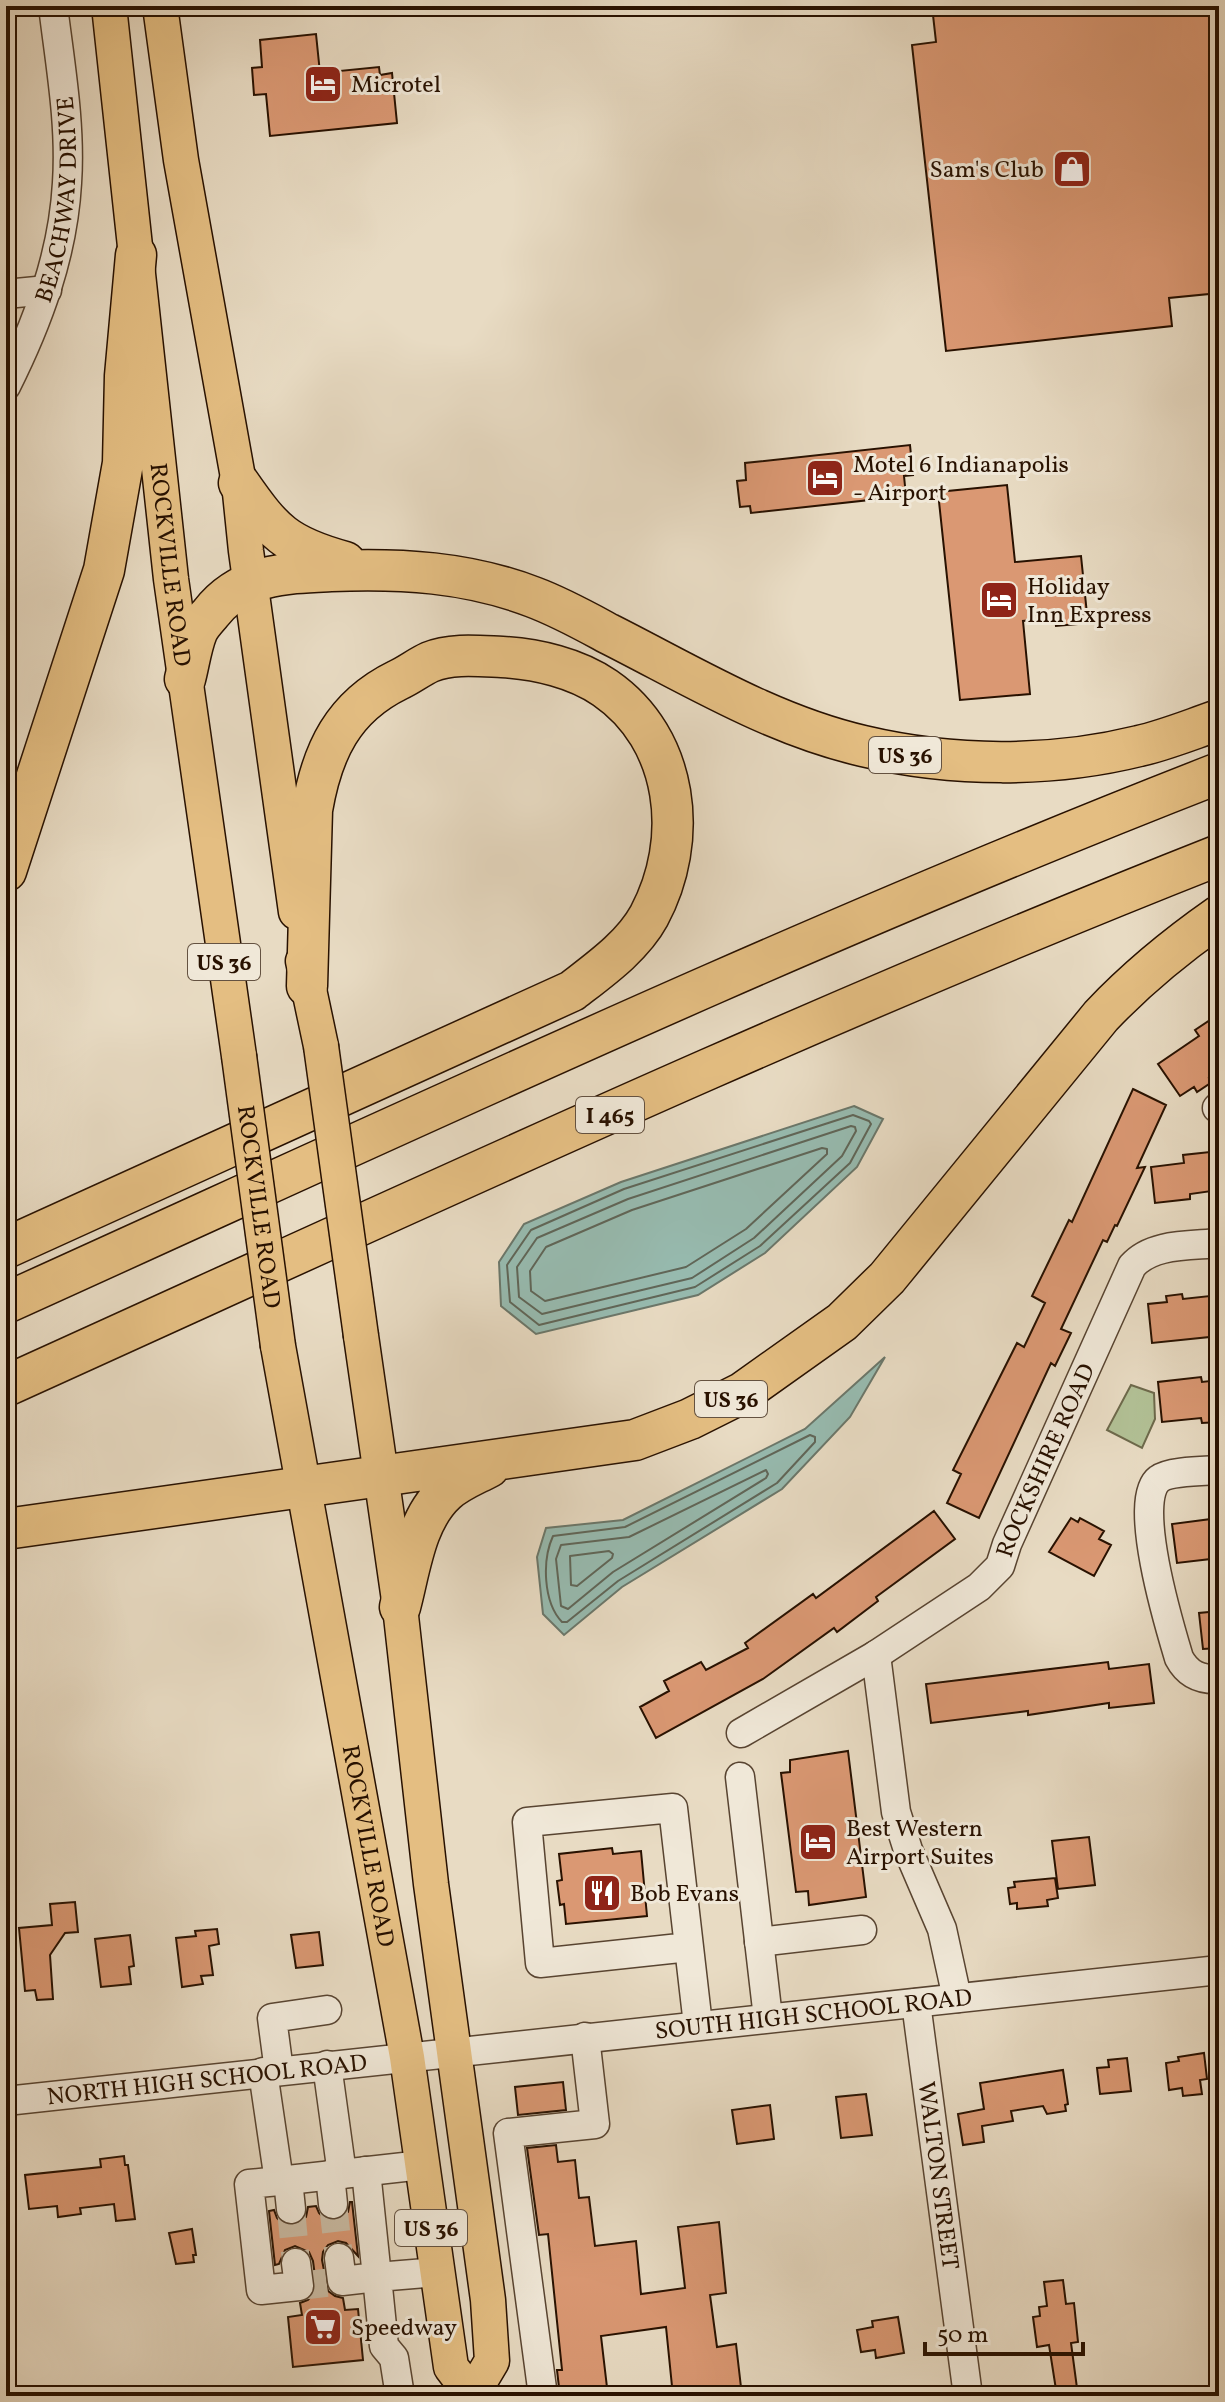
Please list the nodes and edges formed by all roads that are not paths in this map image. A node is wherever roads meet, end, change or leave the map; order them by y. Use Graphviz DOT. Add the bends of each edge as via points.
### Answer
graph roads {
  1 [pos="53,6"];
  2 [pos="109,6"];
  3 [pos="160,6"];
  4 [pos="136,255"];
  5 [pos="47,290"];
  6 [pos="6,294"];
  7 [pos="6,386"];
  8 [pos="239,483"];
  9 [pos="372,569"];
  10 [pos="250,582"];
  11 [pos="185,679"];
  12 [pos="1219,720"];
  13 [pos="1219,773"];
  14 [pos="1219,855"];
  15 [pos="6,871"];
  16 [pos="1219,916"];
  17 [pos="307,986"];
  18 [pos="1219,1243"];
  19 [pos="6,1248"];
  20 [pos="6,1303"];
  21 [pos="6,1386"];
  22 [pos="510,1456"];
  23 [pos="1219,1470"];
  24 [pos="381,1475"];
  25 [pos="303,1485"];
  26 [pos="6,1529"];
  27 [pos="400,1607"];
  28 [pos="876,1655"];
  29 [pos="1219,1679"];
  30 [pos="741,1733"];
  31 [pos="740,1777"];
  32 [pos="862,1930"];
  33 [pos="759,1942"];
  34 [pos="689,1947"];
  35 [pos="1219,1970"];
  36 [pos="957,1998"];
  37 [pos="916,2003"];
  38 [pos="327,2010"];
  39 [pos="768,2018"];
  40 [pos="698,2025"];
  41 [pos="585,2037"];
  42 [pos="454,2051"];
  43 [pos="407,2057"];
  44 [pos="327,2065"];
  45 [pos="271,2072"];
  46 [pos="6,2101"];
  47 [pos="422,2165"];
  48 [pos="346,2174"];
  49 [pos="283,2181"];
  50 [pos="333,2204"];
  51 [pos="291,2209"];
  52 [pos="339,2258"];
  53 [pos="296,2263"];
  54 [pos="438,2272"];
  55 [pos="377,2277"];
  56 [pos="467,2395"];
  57 [pos="400,2396"];
  58 [pos="543,2396"];
  59 [pos="968,2396"];
  1 -- 5 [label="street, BEACHWAY DRIVE" via="67,181"];
  2 -- 4 [label="main road, ROCKVILLE ROAD"];
  3 -- 8 [label="main road, ROCKVILLE ROAD" via="181,160"];
  4 -- 11 [label="main road, ROCKVILLE ROAD"];
  4 -- 15 [label="highway" via="123,463 104,570"];
  5 -- 6 [label="street"];
  5 -- 7 [label="street, BEACHWAY DRIVE"];
  8 -- 9 [label="highway" via="283,537 315,554"];
  8 -- 10 [label="main road, ROCKVILLE ROAD"];
  9 -- 10 [label="highway, US 36" via="288,573"];
  9 -- 12 [label="highway, US 36" via="451,575 535,597 772,717 897,754 990,762 1042,760 1139,746"];
  10 -- 11 [label="highway, US 36" via="217,605 198,631"];
  10 -- 17 [label="main road, ROCKVILLE ROAD"];
  11 -- 25 [label="main road, ROCKVILLE ROAD / US 36, bridge" via="278,1346"];
  13 -- 20 [label="highway" via="792,949"];
  14 -- 21 [label="highway, I 465" via="829,1017"];
  16 -- 22 [label="highway, US 36" via="1111,1006 887,1278 842,1322 742,1393 690,1419 635,1440"];
  17 -- 19 [label="highway" via="316,783 339,731 377,689 432,661 519,658 561,667 604,687 633,712 657,746 670,786 674,827 667,870 648,917 612,960 572,991"];
  17 -- 24 [label="main road, ROCKVILLE ROAD, bridge" via="321,1046"];
  18 -- 28 [label="street, ROCKSHIRE ROAD" via="1159,1249 1132,1266 1000,1566 979,1587"];
  22 -- 24 [label="highway"];
  22 -- 27 [label="highway, US 36" via="458,1483 433,1507"];
  23 -- 29 [label="street" via="1160,1478 1153,1485 1150,1506 1158,1587 1179,1658 1196,1676"];
  24 -- 25 [label="highway"];
  24 -- 27 [label="main road, ROCKVILLE ROAD"];
  25 -- 26 [label="highway"];
  25 -- 43 [label="main road, ROCKVILLE ROAD / US 36"];
  27 -- 42 [label="main road, ROCKVILLE ROAD / US 36"];
  28 -- 30 [label="street, ROCKSHIRE ROAD"];
  28 -- 36 [label="street" via="896,1812 942,1929"];
  31 -- 33 [label="street"];
  32 -- 33 [label="street"];
  33 -- 39 [label="street"];
  34 -- 34 [label="street" via="540,1963 527,1822 673,1808"];
  34 -- 40 [label="street"];
  35 -- 36 [label="street, SOUTH HIGH SCHOOL ROAD"];
  36 -- 37 [label="street, SOUTH HIGH SCHOOL ROAD"];
  37 -- 39 [label="street, SOUTH HIGH SCHOOL ROAD"];
  37 -- 59 [label="street, WALTON STREET"];
  38 -- 45 [label="street" via="272,2018"];
  39 -- 40 [label="street, SOUTH HIGH SCHOOL ROAD"];
  40 -- 41 [label="street, SOUTH HIGH SCHOOL ROAD"];
  41 -- 42 [label="street, SOUTH HIGH SCHOOL ROAD"];
  41 -- 58 [label="street" via="595,2124 508,2133"];
  42 -- 43 [label="street, SOUTH HIGH SCHOOL ROAD"];
  42 -- 56 [label="main road, ROCKVILLE ROAD / US 36" via="492,2361"];
  43 -- 44 [label="street, NORTH HIGH SCHOOL ROAD"];
  43 -- 47 [label="main road, ROCKVILLE ROAD / US 36"];
  44 -- 45 [label="street, NORTH HIGH SCHOOL ROAD"];
  44 -- 48 [label="street"];
  45 -- 46 [label="street, NORTH HIGH SCHOOL ROAD"];
  45 -- 49 [label="street"];
  47 -- 48 [label="street"];
  47 -- 54 [label="main road, ROCKVILLE ROAD / US 36"];
  48 -- 49 [label="street"];
  48 -- 50 [label="street"];
  48 -- 55 [label="street"];
  49 -- 51 [label="street"];
  49 -- 53 [label="street" via="249,2184 261,2290 299,2286"];
  52 -- 55 [label="street" via="342,2281"];
  54 -- 55 [label="street"];
  54 -- 56 [label="main road, ROCKVILLE ROAD / US 36" via="451,2367"];
  55 -- 57 [label="street" via="384,2346 394,2358"];
}
